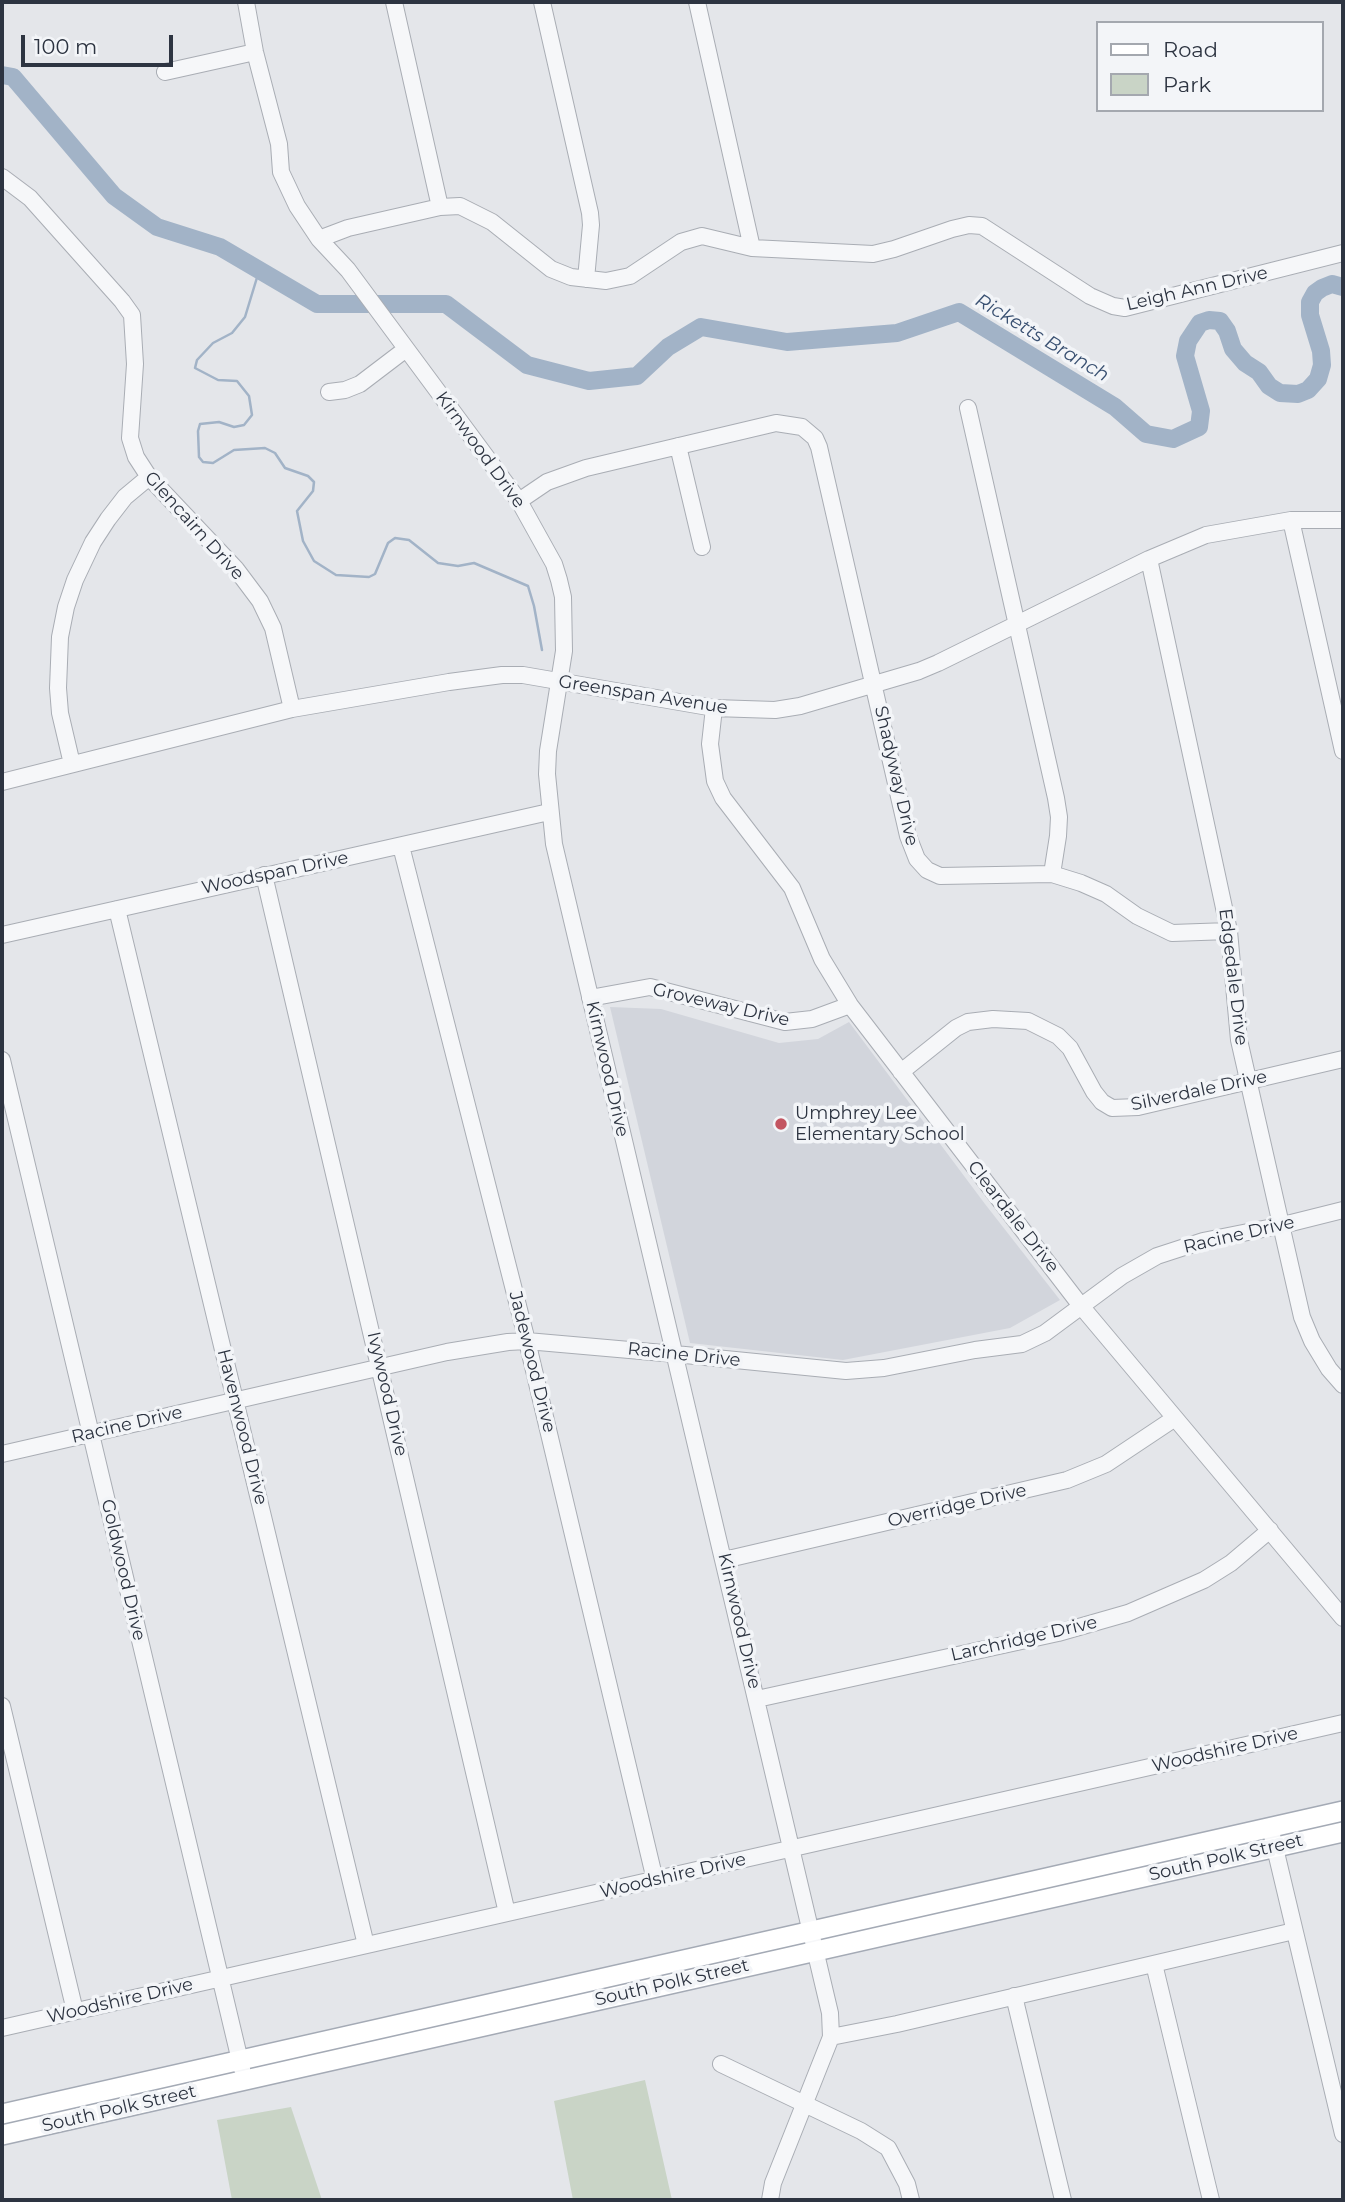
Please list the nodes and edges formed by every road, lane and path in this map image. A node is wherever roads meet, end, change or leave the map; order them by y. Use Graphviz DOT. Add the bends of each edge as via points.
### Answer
graph roads {
  1 [pos="246,2"];
  2 [pos="394,2"];
  3 [pos="542,2"];
  4 [pos="697,2"];
  5 [pos="255,52"];
  6 [pos="165,72"];
  7 [pos="2,177"];
  8 [pos="440,207"];
  9 [pos="319,239"];
  10 [pos="752,248"];
  11 [pos="1343,253"];
  12 [pos="586,279"];
  13 [pos="406,349"];
  14 [pos="329,392"];
  15 [pos="968,408"];
  16 [pos="678,446"];
  17 [pos="149,477"];
  18 [pos="519,501"];
  19 [pos="1291,520"];
  20 [pos="1343,520"];
  21 [pos="702,547"];
  22 [pos="1149,559"];
  23 [pos="1017,625"];
  24 [pos="559,682"];
  25 [pos="874,685"];
  26 [pos="714,708"];
  27 [pos="292,709"];
  28 [pos="1343,751"];
  29 [pos="72,764"];
  30 [pos="2,782"];
  31 [pos="549,812"];
  32 [pos="401,846"];
  33 [pos="1052,874"];
  34 [pos="264,875"];
  35 [pos="117,909"];
  36 [pos="1229,931"];
  37 [pos="2,935"];
  38 [pos="590,998"];
  39 [pos="850,1005"];
  40 [pos="1343,1059"];
  41 [pos="2,1060"];
  42 [pos="901,1072"];
  43 [pos="1248,1081"];
  44 [pos="1343,1210"];
  45 [pos="1283,1225"];
  46 [pos="1081,1306"];
  47 [pos="527,1341"];
  48 [pos="675,1354"];
  49 [pos="381,1367"];
  50 [pos="1343,1385"];
  51 [pos="235,1401"];
  52 [pos="1175,1418"];
  53 [pos="91,1434"];
  54 [pos="2,1454"];
  55 [pos="1270,1530"];
  56 [pos="724,1560"];
  57 [pos="1343,1618"];
  58 [pos="757,1699"];
  59 [pos="2,1706"];
  60 [pos="1343,1723"];
  61 [pos="1343,1811"];
  62 [pos="1270,1827"];
  63 [pos="1343,1832"];
  64 [pos="1275,1847"];
  65 [pos="793,1849"];
  66 [pos="655,1880"];
  67 [pos="507,1913"];
  68 [pos="812,1931"];
  69 [pos="1294,1931"];
  70 [pos="366,1945"];
  71 [pos="817,1951"];
  72 [pos="1154,1964"];
  73 [pos="220,1978"];
  74 [pos="550,1990"];
  75 [pos="1014,1996"];
  76 [pos="554,2010"];
  77 [pos="75,2011"];
  78 [pos="2,2028"];
  79 [pos="831,2037"];
  80 [pos="240,2060"];
  81 [pos="721,2064"];
  82 [pos="245,2080"];
  83 [pos="54,2102"];
  84 [pos="806,2103"];
  85 [pos="2,2114"];
  86 [pos="59,2122"];
  87 [pos="1343,2134"];
  88 [pos="2,2135"];
  89 [pos="770,2200"];
  90 [pos="911,2200"];
  91 [pos="1063,2200"];
  92 [pos="1211,2200"];
  1 -- 5 [label="street, Kirnwood Drive"];
  2 -- 8 [label="street"];
  3 -- 12 [label="street" via="590,213"];
  4 -- 10 [label="street"];
  5 -- 6 [label="street"];
  5 -- 9 [label="street, Kirnwood Drive" via="279,144 281,172"];
  7 -- 17 [label="street, Glencairn Drive" via="30,198 131,315 135,364 131,438 139,464"];
  8 -- 9 [label="street, Leigh Ann Drive"];
  8 -- 12 [label="street, Leigh Ann Drive" via="460,206 476,213 551,269"];
  9 -- 13 [label="street, Kirnwood Drive" via="348,270"];
  10 -- 11 [label="street, Leigh Ann Drive" via="873,254 952,229 982,226 1090,296 1125,308"];
  10 -- 12 [label="street, Leigh Ann Drive" via="702,236 681,242 630,276"];
  13 -- 14 [label="street" via="360,384"];
  13 -- 18 [label="street, Kirnwood Drive"];
  15 -- 23 [label="street"];
  16 -- 18 [label="street" via="572,472"];
  16 -- 21 [label="street"];
  16 -- 25 [label="street, Shadyway Drive" via="776,423 809,432 819,447"];
  17 -- 27 [label="street, Glencairn Drive" via="260,601 273,628"];
  17 -- 29 [label="street" via="125,497 93,542 66,607 58,688"];
  18 -- 24 [label="street, Kirnwood Drive" via="554,564 563,597 564,651"];
  19 -- 20 [label="street, Greenspan Avenue"];
  19 -- 22 [label="street, Greenspan Avenue" via="1206,536"];
  19 -- 28 [label="street"];
  22 -- 23 [label="street, Greenspan Avenue"];
  22 -- 36 [label="street, Edgedale Drive"];
  23 -- 25 [label="street, Greenspan Avenue" via="938,663"];
  23 -- 33 [label="street" via="1059,817"];
  24 -- 26 [label="street, Greenspan Avenue"];
  24 -- 27 [label="street, Greenspan Avenue" via="502,675"];
  24 -- 31 [label="street, Kirnwood Drive" via="548,751"];
  25 -- 26 [label="street, Greenspan Avenue" via="775,710"];
  25 -- 33 [label="street, Shadyway Drive" via="911,847 927,870 954,877"];
  26 -- 39 [label="street, Cleardale Drive" via="710,744 715,781 792,888 822,959"];
  27 -- 29 [label="street, Greenspan Avenue"];
  29 -- 30 [label="street, Greenspan Avenue"];
  31 -- 32 [label="street, Woodspan Drive"];
  31 -- 38 [label="street, Kirnwood Drive"];
  32 -- 34 [label="street, Woodspan Drive"];
  32 -- 47 [label="street, Jadewood Drive"];
  33 -- 36 [label="street, Shadyway Drive" via="1106,894 1172,933"];
  34 -- 35 [label="street, Woodspan Drive"];
  34 -- 49 [label="street, Ivywood Drive"];
  35 -- 37 [label="street, Woodspan Drive"];
  35 -- 51 [label="street, Havenwood Drive"];
  36 -- 43 [label="street, Edgedale Drive"];
  38 -- 39 [label="street, Groveway Drive" via="650,987 785,1022 812,1019"];
  38 -- 48 [label="street, Kirnwood Drive"];
  39 -- 42 [label="street, Cleardale Drive"];
  40 -- 43 [label="street, Silverdale Drive"];
  41 -- 53 [label="street, Goldwood Drive"];
  42 -- 43 [label="street, Silverdale Drive" via="956,1028 978,1020 1015,1019 1058,1036 1070,1048 1094,1092 1112,1108 1138,1107"];
  42 -- 46 [label="street, Cleardale Drive"];
  43 -- 45 [label="street, Edgedale Drive"];
  44 -- 45 [label="street, Racine Drive"];
  45 -- 46 [label="street, Racine Drive" via="1203,1241 1157,1256"];
  45 -- 50 [label="street, Edgedale Drive" via="1307,1330"];
  46 -- 48 [label="street, Racine Drive" via="1022,1344 865,1371"];
  46 -- 52 [label="street, Cleardale Drive"];
  47 -- 48 [label="street, Racine Drive"];
  47 -- 49 [label="street, Racine Drive"];
  47 -- 66 [label="street, Jadewood Drive"];
  48 -- 56 [label="street, Kirnwood Drive"];
  49 -- 51 [label="street, Racine Drive"];
  49 -- 67 [label="street, Ivywood Drive"];
  51 -- 53 [label="street, Racine Drive"];
  51 -- 70 [label="street, Havenwood Drive"];
  52 -- 55 [label="street, Cleardale Drive"];
  52 -- 56 [label="street, Overridge Drive" via="1106,1464 1067,1480"];
  53 -- 54 [label="street, Racine Drive"];
  53 -- 73 [label="street, Goldwood Drive"];
  55 -- 57 [label="street, Cleardale Drive"];
  55 -- 58 [label="street, Larchridge Drive" via="1204,1580 1128,1613 1058,1633"];
  56 -- 58 [label="street, Kirnwood Drive"];
  58 -- 65 [label="street, Kirnwood Drive"];
  59 -- 77 [label="street"];
  60 -- 65 [label="street, Woodshire Drive"];
  61 -- 62 [label="main road, South Polk Street"];
  62 -- 64 [label="street"];
  62 -- 68 [label="main road, South Polk Street"];
  63 -- 64 [label="main road, South Polk Street"];
  64 -- 69 [label="street"];
  64 -- 71 [label="main road, South Polk Street"];
  65 -- 66 [label="street, Woodshire Drive"];
  65 -- 68 [label="street, Kirnwood Drive"];
  66 -- 67 [label="street, Woodshire Drive"];
  67 -- 70 [label="street, Woodshire Drive"];
  68 -- 71 [label="street, Kirnwood Drive"];
  68 -- 74 [label="main road, South Polk Street"];
  69 -- 72 [label="street"];
  69 -- 87 [label="street"];
  70 -- 73 [label="street, Woodshire Drive"];
  71 -- 76 [label="main road, South Polk Street"];
  71 -- 79 [label="street, Kirnwood Drive" via="828,1994"];
  72 -- 75 [label="street"];
  72 -- 92 [label="street"];
  73 -- 77 [label="street, Woodshire Drive"];
  73 -- 80 [label="street, Goldwood Drive"];
  74 -- 76 [label="main road"];
  74 -- 80 [label="main road, South Polk Street"];
  75 -- 79 [label="street"];
  75 -- 91 [label="street"];
  76 -- 82 [label="main road, South Polk Street"];
  77 -- 78 [label="street, Woodshire Drive"];
  79 -- 84 [label="street, Kirnwood Drive"];
  80 -- 82 [label="street, Goldwood Drive"];
  80 -- 83 [label="main road, South Polk Street"];
  81 -- 84 [label="street"];
  82 -- 86 [label="main road, South Polk Street"];
  83 -- 85 [label="main road, South Polk Street"];
  83 -- 86 [label="main road"];
  84 -- 89 [label="street, Kirnwood Drive"];
  84 -- 90 [label="street" via="888,2148"];
  86 -- 88 [label="main road, South Polk Street"];
}
